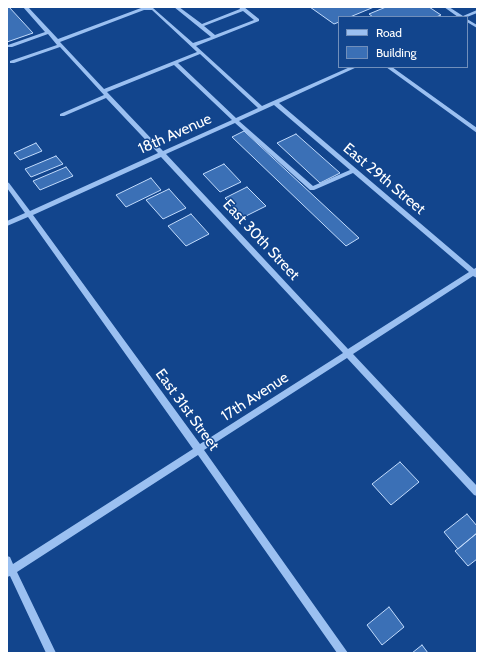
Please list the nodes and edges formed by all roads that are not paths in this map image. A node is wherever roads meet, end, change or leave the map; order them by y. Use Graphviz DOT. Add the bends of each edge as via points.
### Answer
graph roads {
  1 [pos="25,7"];
  2 [pos="176,7"];
  3 [pos="446,7"];
  4 [pos="146,8"];
  5 [pos="242,8"];
  6 [pos="477,11"];
  7 [pos="461,16"];
  8 [pos="465,16"];
  9 [pos="468,21"];
  10 [pos="201,26"];
  11 [pos="477,27"];
  12 [pos="49,32"];
  13 [pos="214,37"];
  14 [pos="59,43"];
  15 [pos="194,45"];
  16 [pos="10,46"];
  17 [pos="201,52"];
  18 [pos="12,62"];
  19 [pos="175,63"];
  20 [pos="352,68"];
  21 [pos="390,68"];
  22 [pos="106,93"];
  23 [pos="275,103"];
  24 [pos="262,108"];
  25 [pos="62,115"];
  26 [pos="236,121"];
  27 [pos="477,131"];
  28 [pos="163,154"];
  29 [pos="354,170"];
  30 [pos="7,184"];
  31 [pos="29,214"];
  32 [pos="7,224"];
  33 [pos="476,272"];
  34 [pos="348,354"];
  35 [pos="199,450"];
  36 [pos="477,492"];
  37 [pos="7,560"];
  38 [pos="9,571"];
  39 [pos="50,653"];
  40 [pos="343,653"];
  1 -- 12 [label="street, East 30th Street"];
  2 -- 10 [label="street"];
  3 -- 7 [label="street"];
  4 -- 14 [label="street"];
  4 -- 15 [label="street" via="153,9"];
  5 -- 10 [label="street"];
  5 -- 13 [label="street" via="257,20"];
  6 -- 8 [label="street"];
  9 -- 11 [label="street"];
  10 -- 13 [label="street"];
  12 -- 14 [label="street, East 30th Street"];
  12 -- 16 [label="street"];
  13 -- 15 [label="street"];
  14 -- 18 [label="street"];
  14 -- 22 [label="street, East 30th Street"];
  15 -- 17 [label="street"];
  17 -- 19 [label="street"];
  17 -- 24 [label="street"];
  19 -- 22 [label="street"];
  19 -- 26 [label="street"];
  20 -- 23 [label="street, 18th Avenue"];
  21 -- 27 [label="street"];
  22 -- 25 [label="street"];
  22 -- 28 [label="street, East 30th Street"];
  23 -- 24 [label="street, 18th Avenue"];
  23 -- 29 [label="street, East 29th Street"];
  24 -- 26 [label="street, 18th Avenue"];
  26 -- 28 [label="street, 18th Avenue"];
  26 -- 29 [label="street" via="312,189"];
  28 -- 31 [label="street, 18th Avenue"];
  28 -- 34 [label="street, East 30th Street"];
  29 -- 33 [label="street, East 29th Street"];
  30 -- 31 [label="street, East 31st Street"];
  31 -- 32 [label="street, 18th Avenue"];
  31 -- 35 [label="street, East 31st Street"];
  33 -- 34 [label="street, 17th Avenue"];
  34 -- 35 [label="street, 17th Avenue"];
  34 -- 36 [label="street, East 30th Street"];
  35 -- 38 [label="street, 17th Avenue"];
  35 -- 40 [label="street, East 31st Street"];
  37 -- 38 [label="street"];
  38 -- 39 [label="street"];
}
